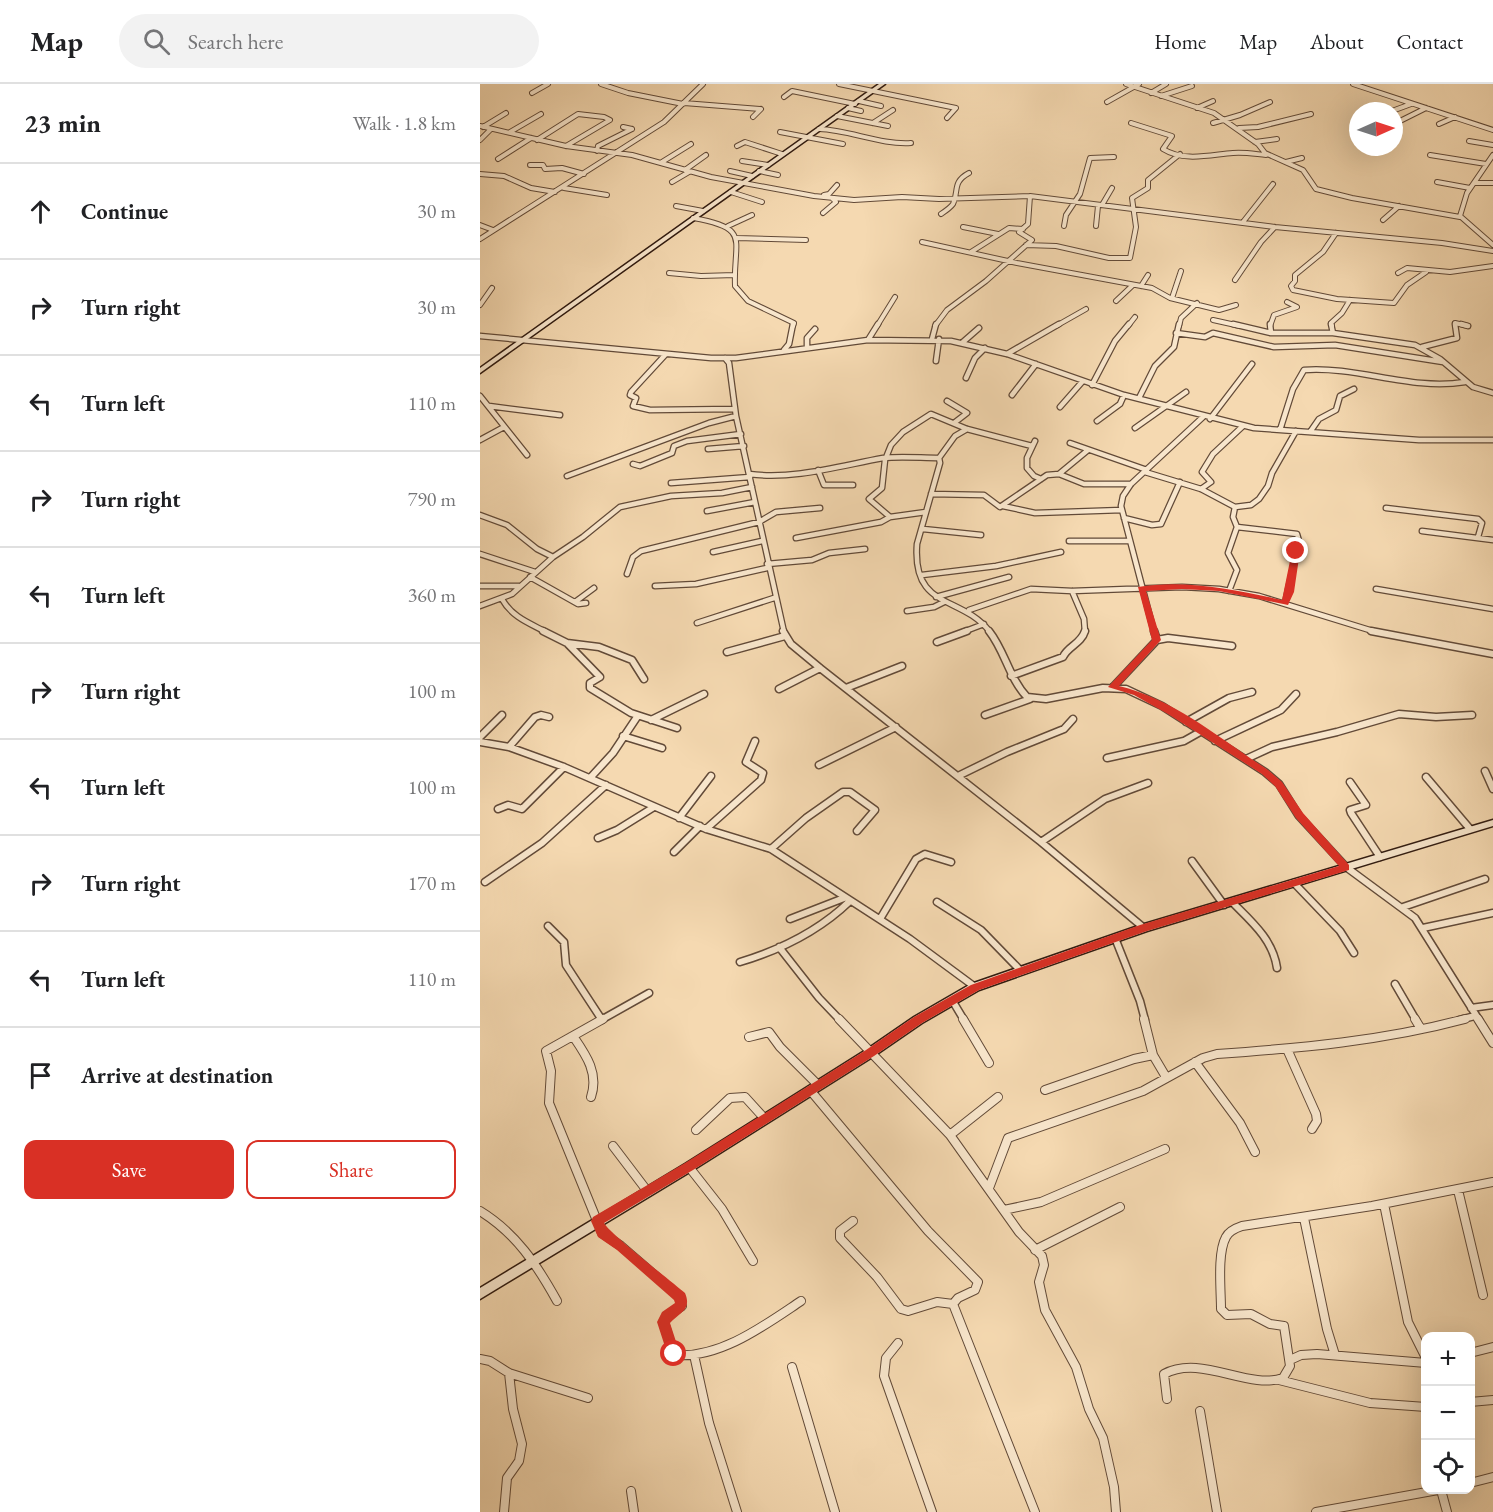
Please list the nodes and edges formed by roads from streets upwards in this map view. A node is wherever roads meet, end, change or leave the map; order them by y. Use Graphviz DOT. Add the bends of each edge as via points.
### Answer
graph roads {
  1 [pos="548,84"];
  2 [pos="602,84"];
  3 [pos="703,84"];
  4 [pos="838,84"];
  5 [pos="882,84"];
  6 [pos="1126,84"];
  7 [pos="1139,84"];
  8 [pos="1166,84"];
  9 [pos="1353,84"];
  10 [pos="1192,86"];
  11 [pos="1135,87"];
  12 [pos="873,91"];
  13 [pos="532,93"];
  14 [pos="1150,93"];
  15 [pos="1161,96"];
  16 [pos="784,97"];
  17 [pos="1213,101"];
  18 [pos="1107,102"];
  19 [pos="1270,102"];
  20 [pos="684,103"];
  21 [pos="857,103"];
  22 [pos="1409,103"];
  23 [pos="881,106"];
  24 [pos="1403,106"];
  25 [pos="848,108"];
  26 [pos="1197,108"];
  27 [pos="1427,109"];
  28 [pos="892,110"];
  29 [pos="861,111"];
  30 [pos="506,113"];
  31 [pos="542,114"];
  32 [pos="1311,114"];
  33 [pos="837,116"];
  34 [pos="753,117"];
  35 [pos="1455,117"];
  36 [pos="947,118"];
  37 [pos="1226,120"];
  38 [pos="1403,120"];
  39 [pos="873,123"];
  40 [pos="1131,123"];
  41 [pos="1213,123"];
  42 [pos="1439,124"];
  43 [pos="888,126"];
  44 [pos="482,127"];
  45 [pos="623,127"];
  46 [pos="491,129"];
  47 [pos="819,129"];
  48 [pos="1242,130"];
  49 [pos="1493,130"];
  50 [pos="780,132"];
  51 [pos="509,133"];
  52 [pos="531,138"];
  53 [pos="805,138"];
  54 [pos="1237,139"];
  55 [pos="1276,139"];
  56 [pos="480,140"];
  57 [pos="537,140"];
  58 [pos="1468,141"];
  59 [pos="911,142"];
  60 [pos="1255,142"];
  61 [pos="691,144"];
  62 [pos="843,144"];
  63 [pos="1493,145"];
  64 [pos="566,146"];
  65 [pos="737,146"];
  66 [pos="597,151"];
  67 [pos="615,154"];
  68 [pos="782,154"];
  69 [pos="1180,154"];
  70 [pos="1265,154"];
  71 [pos="706,155"];
  72 [pos="1430,155"];
  73 [pos="1114,157"];
  74 [pos="1492,157"];
  75 [pos="1302,158"];
  76 [pos="498,159"];
  77 [pos="742,161"];
  78 [pos="662,162"];
  79 [pos="1286,162"];
  80 [pos="530,165"];
  81 [pos="768,165"];
  82 [pos="1485,166"];
  83 [pos="687,171"];
  84 [pos="730,171"];
  85 [pos="759,171"];
  86 [pos="969,173"];
  87 [pos="480,174"];
  88 [pos="584,174"];
  89 [pos="778,175"];
  90 [pos="504,176"];
  91 [pos="752,176"];
  92 [pos="497,182"];
  93 [pos="672,182"];
  94 [pos="1437,182"];
  95 [pos="1474,182"];
  96 [pos="741,183"];
  97 [pos="1493,183"];
  98 [pos="1273,184"];
  99 [pos="837,185"];
  100 [pos="564,188"];
  101 [pos="1112,188"];
  102 [pos="1469,191"];
  103 [pos="730,192"];
  104 [pos="556,193"];
  105 [pos="607,195"];
  106 [pos="819,197"];
  107 [pos="1032,197"];
  108 [pos="831,198"];
  109 [pos="952,198"];
  110 [pos="762,202"];
  111 [pos="1073,203"];
  112 [pos="1100,205"];
  113 [pos="676,206"];
  114 [pos="1399,206"];
  115 [pos="1134,209"];
  116 [pos="702,211"];
  117 [pos="823,213"];
  118 [pos="941,214"];
  119 [pos="752,215"];
  120 [pos="1249,216"];
  121 [pos="1460,216"];
  122 [pos="693,218"];
  123 [pos="1383,220"];
  124 [pos="1243,222"];
  125 [pos="1252,223"];
  126 [pos="480,225"];
  127 [pos="728,226"];
  128 [pos="1064,226"];
  129 [pos="1096,226"];
  130 [pos="963,227"];
  131 [pos="1275,227"];
  132 [pos="1023,229"];
  133 [pos="494,230"];
  134 [pos="1336,233"];
  135 [pos="998,234"];
  136 [pos="737,238"];
  137 [pos="480,239"];
  138 [pos="806,240"];
  139 [pos="922,242"];
  140 [pos="1491,242"];
  141 [pos="1026,245"];
  142 [pos="1493,251"];
  143 [pos="971,252"];
  144 [pos="1008,261"];
  145 [pos="1493,266"];
  146 [pos="1181,271"];
  147 [pos="1426,272"];
  148 [pos="669,273"];
  149 [pos="1398,273"];
  150 [pos="735,275"];
  151 [pos="1148,275"];
  152 [pos="1235,280"];
  153 [pos="1133,285"];
  154 [pos="1141,286"];
  155 [pos="492,288"];
  156 [pos="895,297"];
  157 [pos="1172,298"];
  158 [pos="1350,300"];
  159 [pos="1116,301"];
  160 [pos="1287,302"];
  161 [pos="1197,303"];
  162 [pos="1236,304"];
  163 [pos="480,305"];
  164 [pos="1086,309"];
  165 [pos="1135,317"];
  166 [pos="1213,320"];
  167 [pos="1468,326"];
  168 [pos="979,328"];
  169 [pos="815,329"];
  170 [pos="1176,333"];
  171 [pos="1271,333"];
  172 [pos="1333,333"];
  173 [pos="480,336"];
  174 [pos="932,339"];
  175 [pos="939,339"];
  176 [pos="523,340"];
  177 [pos="868,340"];
  178 [pos="963,342"];
  179 [pos="789,344"];
  180 [pos="807,347"];
  181 [pos="1421,347"];
  182 [pos="985,348"];
  183 [pos="795,349"];
  184 [pos="784,350"];
  185 [pos="666,354"];
  186 [pos="1007,354"];
  187 [pos="727,361"];
  188 [pos="936,361"];
  189 [pos="1444,362"];
  190 [pos="1036,364"];
  191 [pos="1252,364"];
  192 [pos="480,371"];
  193 [pos="966,378"];
  194 [pos="1082,382"];
  195 [pos="1465,382"];
  196 [pos="1092,385"];
  197 [pos="1354,389"];
  198 [pos="1186,392"];
  199 [pos="1493,393"];
  200 [pos="1012,395"];
  201 [pos="1124,395"];
  202 [pos="480,396"];
  203 [pos="1139,398"];
  204 [pos="946,401"];
  205 [pos="1159,404"];
  206 [pos="489,406"];
  207 [pos="1169,406"];
  208 [pos="1060,407"];
  209 [pos="1159,411"];
  210 [pos="736,412"];
  211 [pos="560,414"];
  212 [pos="1203,417"];
  213 [pos="1210,419"];
  214 [pos="1096,421"];
  215 [pos="954,423"];
  216 [pos="1244,426"];
  217 [pos="504,427"];
  218 [pos="1135,428"];
  219 [pos="967,429"];
  220 [pos="1280,430"];
  221 [pos="1296,431"];
  222 [pos="1310,432"];
  223 [pos="741,434"];
  224 [pos="480,440"];
  225 [pos="1493,440"];
  226 [pos="1070,443"];
  227 [pos="744,446"];
  228 [pos="708,448"];
  229 [pos="1088,450"];
  230 [pos="527,454"];
  231 [pos="885,458"];
  232 [pos="939,458"];
  233 [pos="633,464"];
  234 [pos="818,470"];
  235 [pos="1146,471"];
  236 [pos="1059,474"];
  237 [pos="567,476"];
  238 [pos="1041,479"];
  239 [pos="751,480"];
  240 [pos="1180,482"];
  241 [pos="671,483"];
  242 [pos="1131,484"];
  243 [pos="853,485"];
  244 [pos="1201,489"];
  245 [pos="931,494"];
  246 [pos="755,502"];
  247 [pos="1003,506"];
  248 [pos="1235,507"];
  249 [pos="820,508"];
  250 [pos="1386,508"];
  251 [pos="1122,510"];
  252 [pos="707,511"];
  253 [pos="926,512"];
  254 [pos="480,515"];
  255 [pos="890,517"];
  256 [pos="1124,518"];
  257 [pos="759,522"];
  258 [pos="1237,527"];
  259 [pos="923,529"];
  260 [pos="1422,531"];
  261 [pos="981,535"];
  262 [pos="1478,537"];
  263 [pos="796,538"];
  264 [pos="1493,540"];
  265 [pos="762,541"];
  266 [pos="1069,541"];
  267 [pos="1130,541"];
  268 [pos="865,549"];
  269 [pos="713,552"];
  270 [pos="1061,552"];
  271 [pos="480,554"];
  272 [pos="553,557"];
  273 [pos="767,566"];
  274 [pos="536,572"];
  275 [pos="627,574"];
  276 [pos="922,575"];
  277 [pos="530,577"];
  278 [pos="1009,577"];
  279 [pos="480,586"];
  280 [pos="519,586"];
  281 [pos="655,586"];
  282 [pos="594,588"];
  283 [pos="1142,589"];
  284 [pos="1376,589"];
  285 [pos="1072,591"];
  286 [pos="1229,591"];
  287 [pos="935,597"];
  288 [pos="774,598"];
  289 [pos="502,599"];
  290 [pos="575,602"];
  291 [pos="944,602"];
  292 [pos="586,603"];
  293 [pos="1285,603"];
  294 [pos="480,606"];
  295 [pos="1493,609"];
  296 [pos="969,610"];
  297 [pos="907,611"];
  298 [pos="697,623"];
  299 [pos="984,624"];
  300 [pos="785,636"];
  301 [pos="1157,640"];
  302 [pos="937,642"];
  303 [pos="567,643"];
  304 [pos="1232,646"];
  305 [pos="727,652"];
  306 [pos="1493,654"];
  307 [pos="902,666"];
  308 [pos="820,668"];
  309 [pos="1011,676"];
  310 [pos="645,679"];
  311 [pos="1113,687"];
  312 [pos="779,688"];
  313 [pos="846,688"];
  314 [pos="1252,692"];
  315 [pos="704,694"];
  316 [pos="1296,694"];
  317 [pos="1030,699"];
  318 [pos="502,715"];
  319 [pos="985,715"];
  320 [pos="1472,715"];
  321 [pos="549,717"];
  322 [pos="637,717"];
  323 [pos="1073,719"];
  324 [pos="651,721"];
  325 [pos="1186,722"];
  326 [pos="896,727"];
  327 [pos="677,728"];
  328 [pos="1200,732"];
  329 [pos="622,736"];
  330 [pos="480,737"];
  331 [pos="755,741"];
  332 [pos="1215,741"];
  333 [pos="480,742"];
  334 [pos="509,747"];
  335 [pos="662,748"];
  336 [pos="1107,758"];
  337 [pos="1246,759"];
  338 [pos="819,765"];
  339 [pos="564,767"];
  340 [pos="1485,771"];
  341 [pos="711,776"];
  342 [pos="958,776"];
  343 [pos="591,777"];
  344 [pos="1426,777"];
  345 [pos="1350,782"];
  346 [pos="1148,783"];
  347 [pos="606,784"];
  348 [pos="1493,789"];
  349 [pos="654,807"];
  350 [pos="498,809"];
  351 [pos="679,818"];
  352 [pos="1493,823"];
  353 [pos="703,828"];
  354 [pos="1470,829"];
  355 [pos="857,831"];
  356 [pos="598,838"];
  357 [pos="1041,842"];
  358 [pos="771,849"];
  359 [pos="674,852"];
  360 [pos="1380,857"];
  361 [pos="1192,861"];
  362 [pos="951,862"];
  363 [pos="1346,867"];
  364 [pos="1485,879"];
  365 [pos="484,882"];
  366 [pos="1294,884"];
  367 [pos="847,899"];
  368 [pos="937,902"];
  369 [pos="1228,904"];
  370 [pos="1403,907"];
  371 [pos="862,909"];
  372 [pos="841,912"];
  373 [pos="1493,913"];
  374 [pos="790,919"];
  375 [pos="880,919"];
  376 [pos="548,926"];
  377 [pos="1144,928"];
  378 [pos="1423,928"];
  379 [pos="1115,938"];
  380 [pos="779,947"];
  381 [pos="1354,953"];
  382 [pos="740,962"];
  383 [pos="1276,968"];
  384 [pos="1020,970"];
  385 [pos="1395,984"];
  386 [pos="975,987"];
  387 [pos="649,993"];
  388 [pos="952,1000"];
  389 [pos="1493,1005"];
  390 [pos="1471,1008"];
  391 [pos="1475,1016"];
  392 [pos="602,1020"];
  393 [pos="1421,1029"];
  394 [pos="573,1036"];
  395 [pos="749,1037"];
  396 [pos="1493,1043"];
  397 [pos="1287,1049"];
  398 [pos="870,1053"];
  399 [pos="1153,1055"];
  400 [pos="1195,1062"];
  401 [pos="989,1063"];
  402 [pos="1166,1077"];
  403 [pos="814,1087"];
  404 [pos="1045,1090"];
  405 [pos="591,1097"];
  406 [pos="998,1097"];
  407 [pos="765,1119"];
  408 [pos="1312,1129"];
  409 [pos="696,1130"];
  410 [pos="950,1135"];
  411 [pos="613,1146"];
  412 [pos="1165,1149"];
  413 [pos="1255,1152"];
  414 [pos="689,1167"];
  415 [pos="1493,1182"];
  416 [pos="989,1188"];
  417 [pos="1458,1190"];
  418 [pos="648,1192"];
  419 [pos="1384,1204"];
  420 [pos="1120,1207"];
  421 [pos="1004,1210"];
  422 [pos="480,1211"];
  423 [pos="1304,1218"];
  424 [pos="597,1221"];
  425 [pos="853,1221"];
  426 [pos="1035,1250"];
  427 [pos="753,1261"];
  428 [pos="534,1262"];
  429 [pos="480,1294"];
  430 [pos="1483,1295"];
  431 [pos="557,1301"];
  432 [pos="801,1301"];
  433 [pos="953,1304"];
  434 [pos="898,1343"];
  435 [pos="1493,1347"];
  436 [pos="1421,1350"];
  437 [pos="1475,1352"];
  438 [pos="694,1355"];
  439 [pos="1335,1355"];
  440 [pos="480,1359"];
  441 [pos="1290,1360"];
  442 [pos="1421,1364"];
  443 [pos="792,1367"];
  444 [pos="509,1373"];
  445 [pos="1279,1380"];
  446 [pos="588,1398"];
  447 [pos="1167,1399"];
  448 [pos="1493,1400"];
  449 [pos="1475,1402"];
  450 [pos="1421,1407"];
  451 [pos="1200,1411"];
  452 [pos="1493,1477"];
  453 [pos="1475,1481"];
  454 [pos="631,1491"];
  455 [pos="1421,1493"];
  456 [pos="1441,1494"];
  457 [pos="504,1512"];
  458 [pos="634,1512"];
  459 [pos="737,1512"];
  460 [pos="835,1512"];
  461 [pos="932,1512"];
  462 [pos="1035,1512"];
  463 [pos="1116,1512"];
  464 [pos="1217,1512"];
  465 [pos="1316,1512"];
  466 [pos="1447,1512"];
  1 -- 13 [label="street"];
  2 -- 20 [label="street"];
  3 -- 20 [label="street"];
  4 -- 12 [label="street"];
  5 -- 12 [label="street"];
  6 -- 11 [label="street"];
  7 -- 11 [label="street"];
  8 -- 14 [label="street"];
  9 -- 22 [label="street"];
  10 -- 15 [label="street"];
  11 -- 14 [label="street"];
  11 -- 18 [label="street"];
  12 -- 21 [label="street"];
  12 -- 36 [label="street" via="956,108"];
  14 -- 15 [label="street"];
  15 -- 26 [label="street"];
  16 -- 21 [label="street" via="792,90"];
  17 -- 26 [label="street"];
  19 -- 37 [label="street"];
  20 -- 34 [label="street" via="761,110"];
  20 -- 67 [label="street" via="664,122"];
  21 -- 23 [label="street"];
  21 -- 25 [label="street"];
  22 -- 24 [label="street"];
  22 -- 27 [label="street"];
  25 -- 29 [label="street"];
  25 -- 33 [label="street"];
  26 -- 37 [label="street"];
  27 -- 35 [label="street"];
  27 -- 38 [label="street"];
  28 -- 39 [label="street"];
  30 -- 44 [label="street"];
  31 -- 51 [label="street"];
  32 -- 48 [label="street"];
  33 -- 39 [label="street"];
  33 -- 47 [label="street"];
  35 -- 42 [label="street"];
  35 -- 49 [label="street"];
  37 -- 41 [label="street"];
  37 -- 48 [label="street"];
  39 -- 43 [label="street"];
  40 -- 69 [label="street" via="1172,136 1163,149"];
  44 -- 46 [label="street"];
  45 -- 66 [label="street" via="632,130 598,146"];
  46 -- 51 [label="street"];
  46 -- 56 [label="street"];
  47 -- 53 [label="street"];
  47 -- 59 [label="street" via="841,130 896,144"];
  48 -- 54 [label="street"];
  48 -- 60 [label="street"];
  50 -- 53 [label="street"];
  51 -- 52 [label="street"];
  52 -- 57 [label="street"];
  52 -- 76 [label="street"];
  53 -- 62 [label="street"];
  53 -- 68 [label="street"];
  55 -- 60 [label="street"];
  57 -- 64 [label="street"];
  57 -- 64 [label="street" via="578,114 610,120"];
  58 -- 63 [label="street"];
  60 -- 70 [label="street"];
  61 -- 78 [label="street"];
  64 -- 66 [label="street"];
  65 -- 68 [label="street" via="745,142"];
  66 -- 67 [label="street"];
  67 -- 78 [label="street"];
  67 -- 88 [label="street"];
  68 -- 81 [label="street"];
  69 -- 70 [label="street" via="1206,158 1232,153"];
  69 -- 115 [label="street" via="1148,180 1148,188 1132,198"];
  70 -- 79 [label="street"];
  71 -- 83 [label="street"];
  72 -- 82 [label="street"];
  73 -- 111 [label="street" via="1090,158 1087,176"];
  74 -- 82 [label="street"];
  75 -- 79 [label="street"];
  77 -- 81 [label="street"];
  78 -- 83 [label="street"];
  79 -- 114 [label="street" via="1306,172 1316,189"];
  80 -- 88 [label="street"];
  81 -- 85 [label="street"];
  82 -- 95 [label="street"];
  83 -- 93 [label="street"];
  83 -- 96 [label="street"];
  84 -- 91 [label="street"];
  85 -- 89 [label="street"];
  85 -- 91 [label="street"];
  86 -- 109 [label="street" via="960,178"];
  87 -- 90 [label="street"];
  88 -- 100 [label="street"];
  90 -- 92 [label="street"];
  90 -- 104 [label="street" via="531,188"];
  91 -- 96 [label="street"];
  94 -- 102 [label="street"];
  95 -- 97 [label="street"];
  95 -- 102 [label="street"];
  96 -- 103 [label="street"];
  96 -- 106 [label="street"];
  98 -- 120 [label="street"];
  99 -- 106 [label="street" via="829,194"];
  100 -- 104 [label="street"];
  100 -- 105 [label="street"];
  101 -- 112 [label="street"];
  102 -- 121 [label="street"];
  103 -- 110 [label="street"];
  103 -- 116 [label="street"];
  104 -- 133 [label="street"];
  106 -- 108 [label="street"];
  107 -- 109 [label="street"];
  107 -- 111 [label="street"];
  107 -- 132 [label="street" via="1028,224"];
  108 -- 109 [label="street"];
  108 -- 117 [label="street" via="836,202"];
  109 -- 118 [label="street" via="953,204"];
  111 -- 112 [label="street"];
  111 -- 128 [label="street"];
  112 -- 115 [label="street"];
  112 -- 129 [label="street"];
  113 -- 116 [label="street"];
  114 -- 121 [label="street"];
  114 -- 123 [label="street"];
  115 -- 124 [label="street"];
  115 -- 141 [label="street" via="1135,231 1129,259 1056,246"];
  116 -- 122 [label="street"];
  119 -- 127 [label="street"];
  120 -- 124 [label="street"];
  120 -- 125 [label="street"];
  121 -- 140 [label="street"];
  122 -- 127 [label="street"];
  122 -- 176 [label="street"];
  124 -- 125 [label="street"];
  125 -- 131 [label="street"];
  126 -- 133 [label="street"];
  127 -- 136 [label="street"];
  130 -- 135 [label="street"];
  131 -- 134 [label="street"];
  131 -- 152 [label="street"];
  132 -- 135 [label="street" via="1012,227"];
  132 -- 141 [label="street" via="1020,233 1032,239"];
  133 -- 137 [label="street"];
  134 -- 142 [label="street"];
  134 -- 158 [label="street" via="1328,249 1295,275 1290,287"];
  135 -- 143 [label="street"];
  136 -- 138 [label="street"];
  136 -- 150 [label="street"];
  139 -- 143 [label="street"];
  141 -- 144 [label="street"];
  143 -- 144 [label="street"];
  144 -- 153 [label="street"];
  144 -- 174 [label="street" via="947,310 936,324"];
  145 -- 147 [label="street"];
  146 -- 157 [label="street"];
  147 -- 149 [label="street" via="1407,268"];
  147 -- 158 [label="street" via="1407,285 1394,303"];
  148 -- 150 [label="street"];
  150 -- 179 [label="street" via="735,286 748,301 794,323"];
  151 -- 154 [label="street"];
  153 -- 154 [label="street"];
  153 -- 159 [label="street"];
  154 -- 157 [label="street"];
  155 -- 163 [label="street"];
  156 -- 177 [label="street"];
  157 -- 161 [label="street"];
  158 -- 172 [label="street" via="1331,323"];
  160 -- 171 [label="street" via="1297,307 1272,317"];
  161 -- 162 [label="street" via="1221,310"];
  161 -- 170 [label="street" via="1181,318"];
  164 -- 186 [label="street"];
  165 -- 196 [label="street" via="1115,341"];
  166 -- 171 [label="street"];
  167 -- 181 [label="street" via="1455,323 1457,338"];
  168 -- 178 [label="street"];
  169 -- 180 [label="street" via="807,338"];
  170 -- 189 [label="street" via="1205,337 1213,333 1274,347 1335,345"];
  170 -- 203 [label="street" via="1174,347 1155,366"];
  171 -- 172 [label="street"];
  172 -- 181 [label="street"];
  173 -- 176 [label="street"];
  174 -- 175 [label="street"];
  174 -- 177 [label="street"];
  175 -- 178 [label="street"];
  175 -- 188 [label="street"];
  176 -- 185 [label="street"];
  176 -- 192 [label="street"];
  177 -- 180 [label="street"];
  178 -- 182 [label="street"];
  179 -- 183 [label="street"];
  179 -- 184 [label="street"];
  180 -- 183 [label="street"];
  181 -- 189 [label="street"];
  182 -- 186 [label="street"];
  182 -- 193 [label="street" via="975,358"];
  183 -- 184 [label="street"];
  184 -- 187 [label="street"];
  185 -- 187 [label="street"];
  185 -- 210 [label="street" via="631,392 636,398 633,406 650,410"];
  186 -- 190 [label="street"];
  187 -- 210 [label="street"];
  189 -- 195 [label="street"];
  190 -- 194 [label="street"];
  190 -- 200 [label="street"];
  191 -- 213 [label="street"];
  194 -- 196 [label="street"];
  194 -- 208 [label="street"];
  195 -- 199 [label="street"];
  195 -- 220 [label="street" via="1426,383 1338,370 1304,370"];
  196 -- 201 [label="street"];
  197 -- 222 [label="street" via="1340,396 1336,410 1319,419"];
  198 -- 207 [label="street"];
  201 -- 203 [label="street"];
  201 -- 214 [label="street" via="1120,404"];
  202 -- 206 [label="street"];
  203 -- 205 [label="street"];
  204 -- 215 [label="street" via="966,412"];
  205 -- 207 [label="street"];
  205 -- 209 [label="street"];
  206 -- 211 [label="street"];
  206 -- 217 [label="street"];
  207 -- 209 [label="street"];
  207 -- 212 [label="street"];
  209 -- 218 [label="street"];
  210 -- 223 [label="street"];
  210 -- 237 [label="street"];
  212 -- 213 [label="street"];
  212 -- 235 [label="street"];
  213 -- 216 [label="street"];
  215 -- 219 [label="street"];
  215 -- 231 [label="street" via="932,414 900,436"];
  216 -- 220 [label="street"];
  216 -- 244 [label="street" via="1209,458 1202,472 1211,482"];
  217 -- 224 [label="street"];
  217 -- 230 [label="street"];
  219 -- 232 [label="street" via="955,436"];
  219 -- 238 [label="street" via="1033,443 1026,469"];
  220 -- 221 [label="street"];
  221 -- 222 [label="street"];
  221 -- 248 [label="street" via="1259,499 1251,505"];
  222 -- 225 [label="street" via="1419,440"];
  223 -- 227 [label="street"];
  223 -- 233 [label="street" via="687,441 674,446 672,453 640,466"];
  226 -- 229 [label="street"];
  227 -- 228 [label="street"];
  227 -- 239 [label="street"];
  229 -- 235 [label="street"];
  229 -- 236 [label="street"];
  231 -- 232 [label="street"];
  231 -- 234 [label="street"];
  231 -- 255 [label="street" via="882,488 869,500"];
  232 -- 245 [label="street"];
  234 -- 239 [label="street"];
  234 -- 243 [label="street" via="827,486"];
  235 -- 240 [label="street"];
  235 -- 242 [label="street"];
  236 -- 238 [label="street"];
  236 -- 242 [label="street" via="1084,483"];
  238 -- 247 [label="street"];
  239 -- 241 [label="street"];
  239 -- 246 [label="street"];
  239 -- 272 [label="street" via="722,493 671,496 625,505"];
  240 -- 244 [label="street"];
  240 -- 256 [label="street" via="1161,524"];
  242 -- 251 [label="street" via="1123,496"];
  244 -- 248 [label="street"];
  245 -- 247 [label="street" via="984,495 997,506"];
  245 -- 253 [label="street"];
  246 -- 252 [label="street"];
  246 -- 257 [label="street"];
  247 -- 251 [label="street" via="1035,513"];
  248 -- 258 [label="street"];
  249 -- 257 [label="street" via="776,512"];
  250 -- 262 [label="street" via="1478,519 1482,523"];
  251 -- 256 [label="street"];
  253 -- 255 [label="street"];
  253 -- 259 [label="street"];
  254 -- 272 [label="street" via="514,530 537,551"];
  255 -- 263 [label="street"];
  256 -- 267 [label="street"];
  257 -- 265 [label="street"];
  257 -- 275 [label="street" via="638,552"];
  258 -- 286 [label="street" via="1227,551 1237,570"];
  258 -- 293 [label="street" via="1297,534 1299,541"];
  259 -- 261 [label="street"];
  259 -- 276 [label="street" via="916,550"];
  260 -- 262 [label="street"];
  262 -- 264 [label="street"];
  265 -- 269 [label="street"];
  265 -- 273 [label="street"];
  266 -- 267 [label="street"];
  267 -- 283 [label="street"];
  268 -- 273 [label="street"];
  270 -- 276 [label="street" via="975,570"];
  271 -- 274 [label="street"];
  272 -- 274 [label="street"];
  273 -- 281 [label="street" via="690,585"];
  273 -- 288 [label="street"];
  274 -- 277 [label="street"];
  276 -- 287 [label="street"];
  277 -- 280 [label="street"];
  277 -- 290 [label="street"];
  278 -- 287 [label="street"];
  279 -- 280 [label="street"];
  280 -- 289 [label="street"];
  282 -- 290 [label="street"];
  283 -- 285 [label="street"];
  283 -- 286 [label="street"];
  283 -- 301 [label="street"];
  284 -- 295 [label="street"];
  285 -- 296 [label="street" via="1031,589"];
  285 -- 309 [label="street" via="1086,624 1078,644 1065,651 1063,657"];
  286 -- 293 [label="street"];
  287 -- 291 [label="street"];
  288 -- 298 [label="street"];
  288 -- 300 [label="street"];
  289 -- 294 [label="street"];
  289 -- 303 [label="street" via="516,617"];
  290 -- 292 [label="street"];
  291 -- 296 [label="street"];
  291 -- 297 [label="street"];
  293 -- 306 [label="street" via="1382,634"];
  296 -- 299 [label="street"];
  299 -- 302 [label="street"];
  299 -- 309 [label="street" via="1003,653"];
  300 -- 305 [label="street"];
  300 -- 308 [label="street"];
  301 -- 304 [label="street"];
  301 -- 311 [label="street"];
  303 -- 310 [label="street" via="599,647 632,660"];
  303 -- 322 [label="street" via="600,677 590,683 590,688"];
  307 -- 313 [label="street"];
  308 -- 312 [label="street"];
  308 -- 313 [label="street"];
  309 -- 317 [label="street"];
  311 -- 317 [label="street"];
  311 -- 325 [label="street" via="1137,693"];
  313 -- 326 [label="street"];
  314 -- 325 [label="street" via="1229,698"];
  315 -- 324 [label="street"];
  316 -- 332 [label="street" via="1281,710"];
  317 -- 319 [label="street"];
  318 -- 330 [label="street"];
  320 -- 337 [label="street" via="1399,714 1272,747"];
  321 -- 334 [label="street" via="535,717"];
  322 -- 324 [label="street"];
  322 -- 329 [label="street"];
  323 -- 342 [label="street" via="1064,729"];
  324 -- 327 [label="street"];
  325 -- 328 [label="street"];
  326 -- 338 [label="street"];
  326 -- 342 [label="street"];
  328 -- 332 [label="street"];
  328 -- 336 [label="street" via="1178,743"];
  329 -- 335 [label="street"];
  329 -- 343 [label="street" via="613,753"];
  331 -- 353 [label="street" via="746,762 763,776"];
  332 -- 337 [label="street"];
  333 -- 334 [label="street"];
  334 -- 339 [label="street"];
  337 -- 363 [label="street" via="1279,784 1299,816"];
  339 -- 343 [label="street"];
  339 -- 350 [label="street" via="522,809"];
  340 -- 348 [label="street"];
  341 -- 351 [label="street"];
  342 -- 357 [label="street"];
  343 -- 347 [label="street"];
  344 -- 354 [label="street"];
  345 -- 360 [label="street" via="1366,805 1350,810 1351,813"];
  346 -- 357 [label="street" via="1101,800"];
  347 -- 349 [label="street"];
  347 -- 365 [label="street" via="519,861"];
  349 -- 351 [label="street"];
  349 -- 356 [label="street"];
  351 -- 353 [label="street"];
  352 -- 354 [label="street"];
  353 -- 358 [label="street"];
  353 -- 359 [label="street"];
  354 -- 360 [label="street"];
  355 -- 358 [label="street" via="875,810 850,792 843,792"];
  357 -- 377 [label="street"];
  358 -- 367 [label="street"];
  360 -- 363 [label="street"];
  361 -- 369 [label="street"];
  362 -- 375 [label="street" via="925,855 916,859"];
  363 -- 366 [label="street"];
  363 -- 370 [label="street"];
  364 -- 370 [label="street"];
  366 -- 369 [label="street"];
  366 -- 381 [label="street" via="1340,931"];
  367 -- 371 [label="street"];
  367 -- 372 [label="street"];
  367 -- 374 [label="street"];
  368 -- 384 [label="street" via="981,930"];
  369 -- 377 [label="street"];
  369 -- 383 [label="street" via="1271,945"];
  370 -- 378 [label="street"];
  371 -- 372 [label="street"];
  371 -- 375 [label="street"];
  372 -- 380 [label="street"];
  373 -- 378 [label="street"];
  375 -- 386 [label="street"];
  376 -- 392 [label="street" via="564,941 568,951 566,965"];
  377 -- 379 [label="street"];
  378 -- 390 [label="street"];
  379 -- 384 [label="street"];
  379 -- 399 [label="street" via="1140,1001"];
  380 -- 382 [label="street"];
  380 -- 398 [label="street"];
  384 -- 386 [label="street"];
  385 -- 393 [label="street"];
  386 -- 388 [label="street"];
  387 -- 392 [label="street"];
  388 -- 398 [label="street"];
  388 -- 401 [label="street"];
  389 -- 390 [label="street"];
  390 -- 391 [label="street"];
  391 -- 393 [label="street"];
  391 -- 396 [label="street"];
  392 -- 394 [label="street"];
  393 -- 397 [label="street"];
  394 -- 405 [label="street" via="591,1065 595,1085"];
  394 -- 424 [label="street" via="546,1051 552,1071 547,1098"];
  395 -- 403 [label="street" via="769,1032"];
  397 -- 400 [label="street" via="1217,1054"];
  397 -- 408 [label="street" via="1316,1114"];
  398 -- 403 [label="street"];
  398 -- 410 [label="street"];
  399 -- 402 [label="street"];
  399 -- 404 [label="street"];
  400 -- 402 [label="street"];
  400 -- 413 [label="street" via="1240,1123"];
  402 -- 416 [label="street" via="1143,1090 1008,1138"];
  403 -- 407 [label="street"];
  403 -- 433 [label="street" via="854,1146 978,1282 974,1291"];
  406 -- 410 [label="street"];
  407 -- 409 [label="street" via="745,1097 735,1096"];
  407 -- 414 [label="street"];
  410 -- 416 [label="street"];
  411 -- 418 [label="street"];
  412 -- 421 [label="street" via="1041,1202"];
  414 -- 418 [label="street"];
  414 -- 427 [label="street" via="722,1209"];
  415 -- 417 [label="street"];
  416 -- 421 [label="street"];
  417 -- 419 [label="street"];
  417 -- 430 [label="street"];
  418 -- 424 [label="street"];
  419 -- 423 [label="street"];
  419 -- 436 [label="street" via="1408,1322"];
  420 -- 426 [label="street"];
  421 -- 426 [label="street"];
  422 -- 428 [label="street" via="499,1223"];
  423 -- 439 [label="street"];
  423 -- 441 [label="street" via="1231,1231 1226,1237 1221,1276 1224,1314 1251,1314 1284,1326"];
  424 -- 428 [label="street"];
  424 -- 438 [label="street" via="602,1233 680,1297 682,1306 667,1316 663,1327 674,1354"];
  425 -- 433 [label="street" via="840,1231 840,1238 902,1309 908,1311 937,1302"];
  426 -- 463 [label="street" via="1044,1260 1039,1282 1045,1310 1076,1367 1103,1438"];
  428 -- 429 [label="street"];
  428 -- 431 [label="street"];
  432 -- 438 [label="street" via="755,1330"];
  433 -- 462 [label="street"];
  434 -- 461 [label="street" via="886,1356 884,1376"];
  435 -- 437 [label="street"];
  438 -- 459 [label="street" via="709,1424"];
  439 -- 441 [label="street" via="1306,1355"];
  439 -- 442 [label="street"];
  440 -- 444 [label="street"];
  441 -- 445 [label="street" via="1286,1375"];
  443 -- 460 [label="street"];
  444 -- 446 [label="street"];
  444 -- 457 [label="street" via="522,1444 519,1461 507,1478"];
  445 -- 447 [label="street" via="1174,1368 1164,1374"];
  445 -- 450 [label="street" via="1339,1396"];
  448 -- 449 [label="street"];
  451 -- 464 [label="street"];
  452 -- 453 [label="street"];
  454 -- 458 [label="street"];
  455 -- 465 [label="street"];
  456 -- 466 [label="street"];
}
